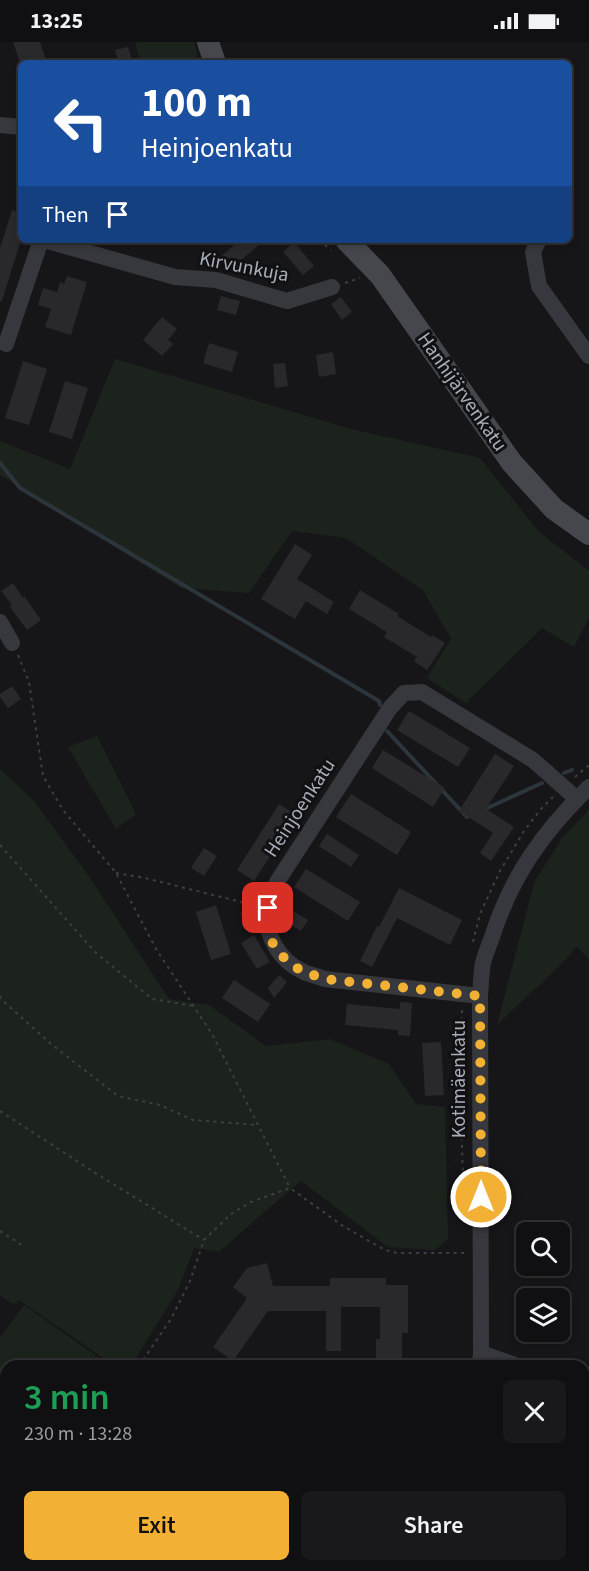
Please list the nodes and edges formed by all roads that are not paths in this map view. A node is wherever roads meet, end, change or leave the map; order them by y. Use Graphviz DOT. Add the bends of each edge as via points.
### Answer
graph roads {
  1 [pos="208,42"];
  2 [pos="214,60"];
  3 [pos="0,125"];
  4 [pos="18,127"];
  5 [pos="42,243"];
  6 [pos="54,243"];
  7 [pos="349,243"];
  8 [pos="538,243"];
  9 [pos="332,287"];
  10 [pos="6,344"];
  11 [pos="589,356"];
  12 [pos="589,534"];
  13 [pos="0,622"];
  14 [pos="12,643"];
  15 [pos="583,793"];
  16 [pos="480,996"];
  17 [pos="480,1360"];
  1 -- 2 [label="street"];
  3 -- 4 [label="street"];
  5 -- 10 [label="street"];
  6 -- 9 [label="street, Kirvunkuja" via="175,277 216,280 287,301"];
  7 -- 12 [label="street, Hanhijärvenkatu" via="380,275 512,463 554,509"];
  8 -- 11 [label="street" via="533,252 539,286"];
  13 -- 14 [label="street"];
  15 -- 16 [label="street, Kotimäenkatu" via="541,840 512,885 483,963"];
  15 -- 16 [label="street, Heinjoenkatu" via="422,692 404,693 390,708 277,882 268,908 267,926 282,956 301,971 325,979"];
  16 -- 17 [label="street, Kotimäenkatu"];
}
